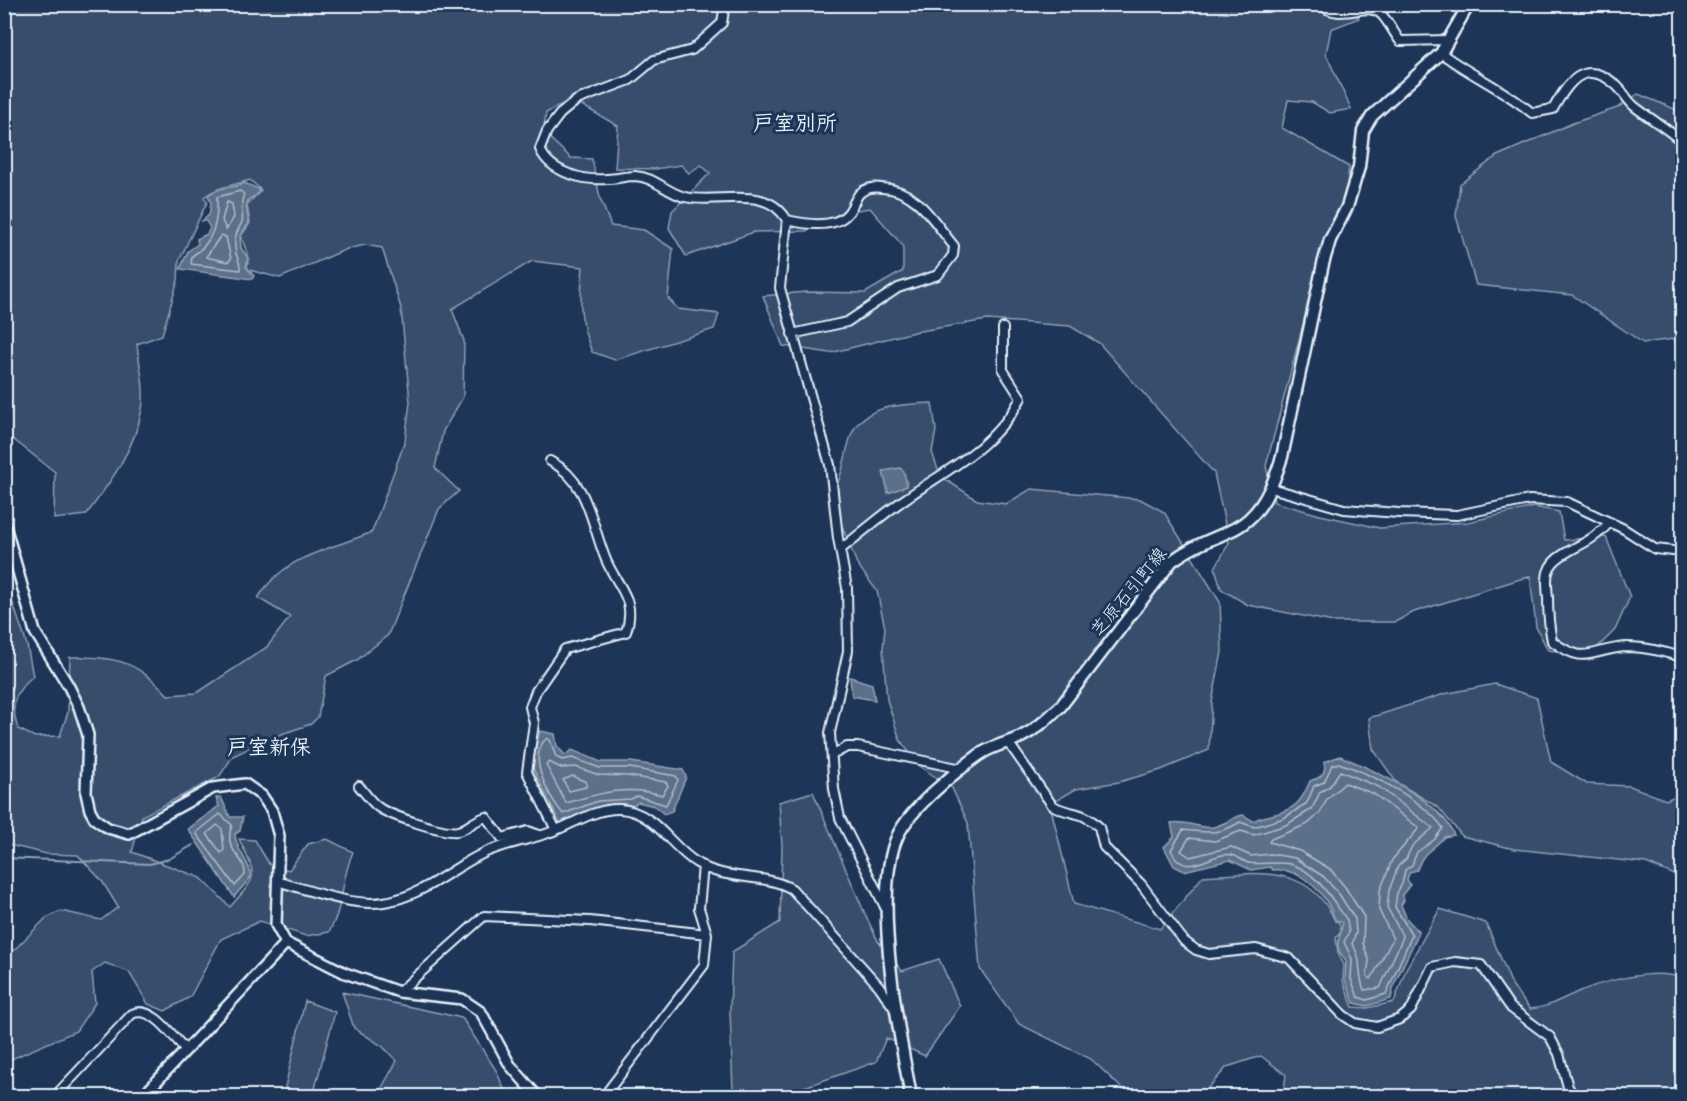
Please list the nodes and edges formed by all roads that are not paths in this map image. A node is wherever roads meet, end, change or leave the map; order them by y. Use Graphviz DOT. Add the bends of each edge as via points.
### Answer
graph roads {
  1 [pos="725,4"];
  2 [pos="1320,4"];
  3 [pos="1469,4"];
  4 [pos="1448,40"];
  5 [pos="1441,53"];
  6 [pos="1683,142"];
  7 [pos="787,220"];
  8 [pos="1003,328"];
  9 [pos="792,334"];
  10 [pos="550,461"];
  11 [pos="1271,489"];
  12 [pos="4,522"];
  13 [pos="1610,522"];
  14 [pos="840,550"];
  15 [pos="1683,552"];
  16 [pos="1683,657"];
  17 [pos="1008,742"];
  18 [pos="832,754"];
  19 [pos="962,769"];
  20 [pos="359,786"];
  21 [pos="556,830"];
  22 [pos="541,836"];
  23 [pos="703,866"];
  24 [pos="277,881"];
  25 [pos="888,912"];
  26 [pos="707,934"];
  27 [pos="286,943"];
  28 [pos="399,992"];
  29 [pos="894,1008"];
  30 [pos="186,1050"];
  31 [pos="55,1096"];
  32 [pos="143,1096"];
  33 [pos="537,1096"];
  34 [pos="604,1096"];
  35 [pos="911,1096"];
  36 [pos="1574,1096"];
  1 -- 7 [label="street" via="722,23 692,50 654,60 630,80 577,100 554,123 540,149 544,159 577,176 606,180 648,178 683,197 750,197 774,204"];
  2 -- 4 [label="street" via="1331,12 1373,9 1382,15 1400,41"];
  3 -- 4 [label="main road, 芝原石引町線"];
  4 -- 5 [label="main road, 芝原石引町線"];
  5 -- 6 [label="street" via="1467,73 1515,98 1532,113 1553,109 1576,76 1600,75"];
  5 -- 11 [label="main road, 芝原石引町線" via="1372,116 1363,131 1359,166 1347,207 1323,264 1282,457"];
  7 -- 9 [label="street" via="780,288"];
  7 -- 9 [label="street" via="826,224 842,219 861,192 874,187 896,188 914,197 954,246 953,255 938,275 898,288 847,322"];
  8 -- 14 [label="street" via="1003,370 1021,398 1005,424 962,461 899,503"];
  9 -- 14 [label="street" via="830,465"];
  10 -- 21 [label="street" via="577,484 606,559 626,592 631,612 626,632 565,649 536,691 530,708 534,723 527,772"];
  11 -- 13 [label="street" via="1344,509 1457,515 1529,500 1567,502"];
  11 -- 17 [label="main road, 芝原石引町線" via="1254,514 1235,528 1194,545 1172,561 1060,706 1043,723"];
  12 -- 24 [label="street" via="36,632 79,707 87,735 86,793 95,819 129,834 213,788 245,784 262,796 272,811 279,836"];
  13 -- 15 [label="street" via="1655,549"];
  13 -- 16 [label="street" via="1597,537 1551,564 1545,577 1552,641 1577,656 1624,647"];
  14 -- 18 [label="street" via="847,588 848,651 844,680 831,718"];
  17 -- 19 [label="main road, 芝原石引町線" via="981,753"];
  17 -- 36 [label="street" via="1052,805 1078,812 1099,826 1104,847 1196,950 1216,954 1256,949 1289,958 1343,1015 1366,1027 1394,1022 1412,1010 1432,968 1455,962 1481,965 1511,1008 1550,1037"];
  18 -- 19 [label="street" via="858,747"];
  18 -- 25 [label="street" via="840,818"];
  19 -- 25 [label="main road, 芝原石引町線" via="920,807 898,834 888,868"];
  20 -- 22 [label="street" via="379,808 427,827 459,831 486,817 502,838 528,831"];
  21 -- 22 [label="street"];
  21 -- 23 [label="street" via="585,816 612,810 635,812 650,820"];
  22 -- 24 [label="street" via="486,853 429,887 384,902 332,896"];
  23 -- 26 [label="street" via="699,908"];
  23 -- 29 [label="street" via="724,874 779,882 792,889"];
  24 -- 27 [label="street" via="276,925"];
  25 -- 29 [label="main road, 芝原石引町線"];
  26 -- 28 [label="street" via="590,921 484,916"];
  26 -- 34 [label="street" via="704,965"];
  27 -- 28 [label="street" via="345,973"];
  27 -- 30 [label="street"];
  28 -- 33 [label="street" via="462,999 482,1012 510,1065"];
  29 -- 35 [label="main road, 芝原石引町線"];
  30 -- 31 [label="street" via="149,1012 138,1011"];
  30 -- 32 [label="street"];
}
